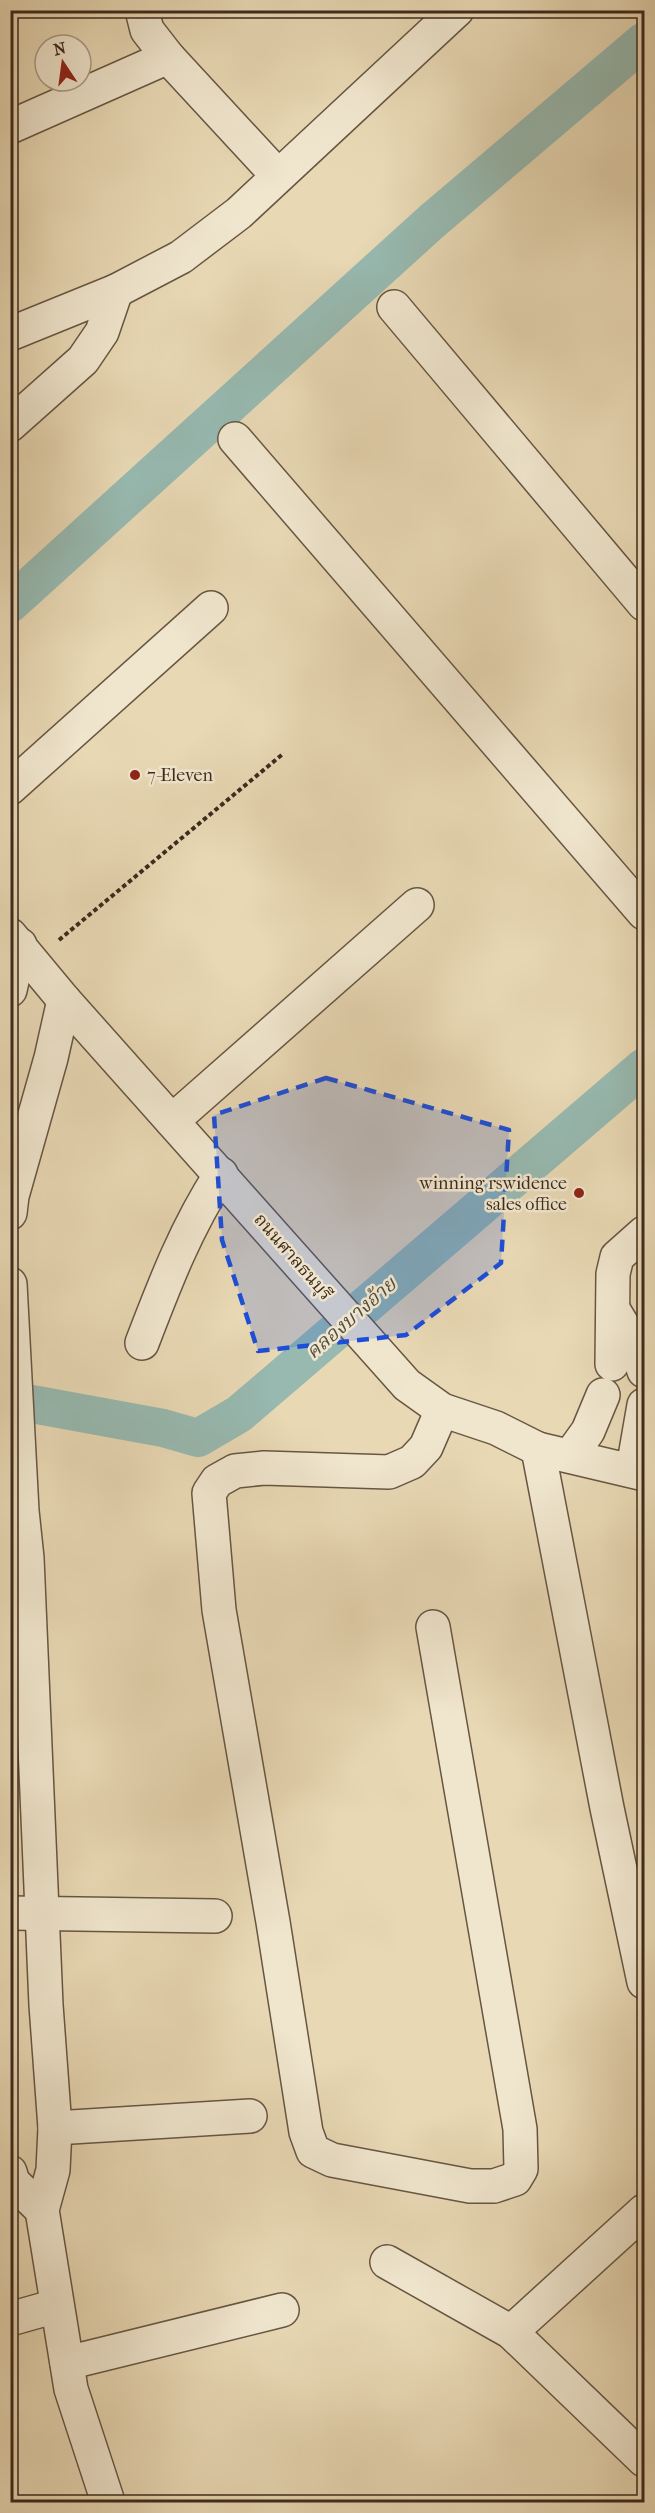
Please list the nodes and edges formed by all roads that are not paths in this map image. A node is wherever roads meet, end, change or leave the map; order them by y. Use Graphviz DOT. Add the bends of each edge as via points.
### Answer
graph roads {
  1 [pos="142,10"];
  2 [pos="457,10"];
  3 [pos="168,57"];
  4 [pos="10,127"];
  5 [pos="278,176"];
  6 [pos="116,291"];
  7 [pos="394,307"];
  8 [pos="10,334"];
  9 [pos="10,425"];
  10 [pos="235,439"];
  11 [pos="645,604"];
  12 [pos="211,608"];
  13 [pos="10,788"];
  14 [pos="417,905"];
  15 [pos="645,913"];
  16 [pos="21,947"];
  17 [pos="10,990"];
  18 [pos="63,1000"];
  19 [pos="172,1121"];
  20 [pos="221,1174"];
  21 [pos="11,1202"];
  22 [pos="645,1233"];
  23 [pos="10,1284"];
  24 [pos="614,1311"];
  25 [pos="142,1343"];
  26 [pos="612,1364"];
  27 [pos="645,1371"];
  28 [pos="603,1395"];
  29 [pos="644,1405"];
  30 [pos="442,1410"];
  31 [pos="538,1449"];
  32 [pos="570,1456"];
  33 [pos="637,1472"];
  34 [pos="433,1627"];
  35 [pos="22,1696"];
  36 [pos="26,1914"];
  37 [pos="214,1916"];
  38 [pos="645,1982"];
  39 [pos="250,2116"];
  40 [pos="55,2128"];
  41 [pos="10,2172"];
  42 [pos="42,2210"];
  43 [pos="645,2211"];
  44 [pos="387,2262"];
  45 [pos="56,2306"];
  46 [pos="282,2310"];
  47 [pos="10,2319"];
  48 [pos="511,2332"];
  49 [pos="67,2363"];
  50 [pos="645,2460"];
  51 [pos="108,2502"];
  1 -- 3 [label="street" via="147,30"];
  2 -- 5 [label="street"];
  3 -- 4 [label="street"];
  3 -- 5 [label="street"];
  5 -- 6 [label="street" via="239,213 181,257"];
  6 -- 8 [label="street"];
  6 -- 9 [label="street" via="102,332 83,360"];
  7 -- 11 [label="street"];
  10 -- 15 [label="street"];
  12 -- 13 [label="street"];
  14 -- 19 [label="street"];
  16 -- 17 [label="street"];
  16 -- 18 [label="street, ถนนศาลธนบุรี"];
  18 -- 19 [label="street, ถนนศาลธนบุรี"];
  18 -- 21 [label="street"];
  19 -- 20 [label="street, ถนนศาลธนบุรี"];
  20 -- 25 [label="street" via="196,1212"];
  20 -- 30 [label="street, ถนนศาลธนบุรี" via="407,1385"];
  22 -- 24 [label="street" via="617,1257 613,1274"];
  23 -- 35 [label="street" via="27,1558"];
  24 -- 26 [label="street"];
  24 -- 27 [label="street" via="636,1347"];
  28 -- 32 [label="street" via="588,1431"];
  29 -- 33 [label="street" via="635,1457"];
  30 -- 31 [label="street, ถนนศาลธนบุรี" via="496,1428"];
  30 -- 34 [label="street" via="426,1448 412,1462 389,1472 264,1468 235,1471 217,1481 209,1493 219,1610 306,2132 313,2151 332,2160 470,2186 494,2186 515,2179 520,2169 519,2129"];
  31 -- 32 [label="street, ถนนศาลธนบุรี"];
  31 -- 38 [label="street" via="607,1808"];
  32 -- 33 [label="street, ถนนศาลธนบุรี"];
  35 -- 36 [label="street"];
  36 -- 37 [label="street"];
  36 -- 40 [label="street" via="46,2005"];
  39 -- 40 [label="street"];
  40 -- 42 [label="street" via="52,2170"];
  41 -- 42 [label="street" via="13,2182"];
  42 -- 45 [label="street"];
  43 -- 48 [label="street"];
  44 -- 48 [label="street"];
  45 -- 47 [label="street"];
  45 -- 49 [label="street"];
  46 -- 49 [label="street"];
  48 -- 50 [label="street"];
  49 -- 51 [label="street" via="71,2389"];
}
